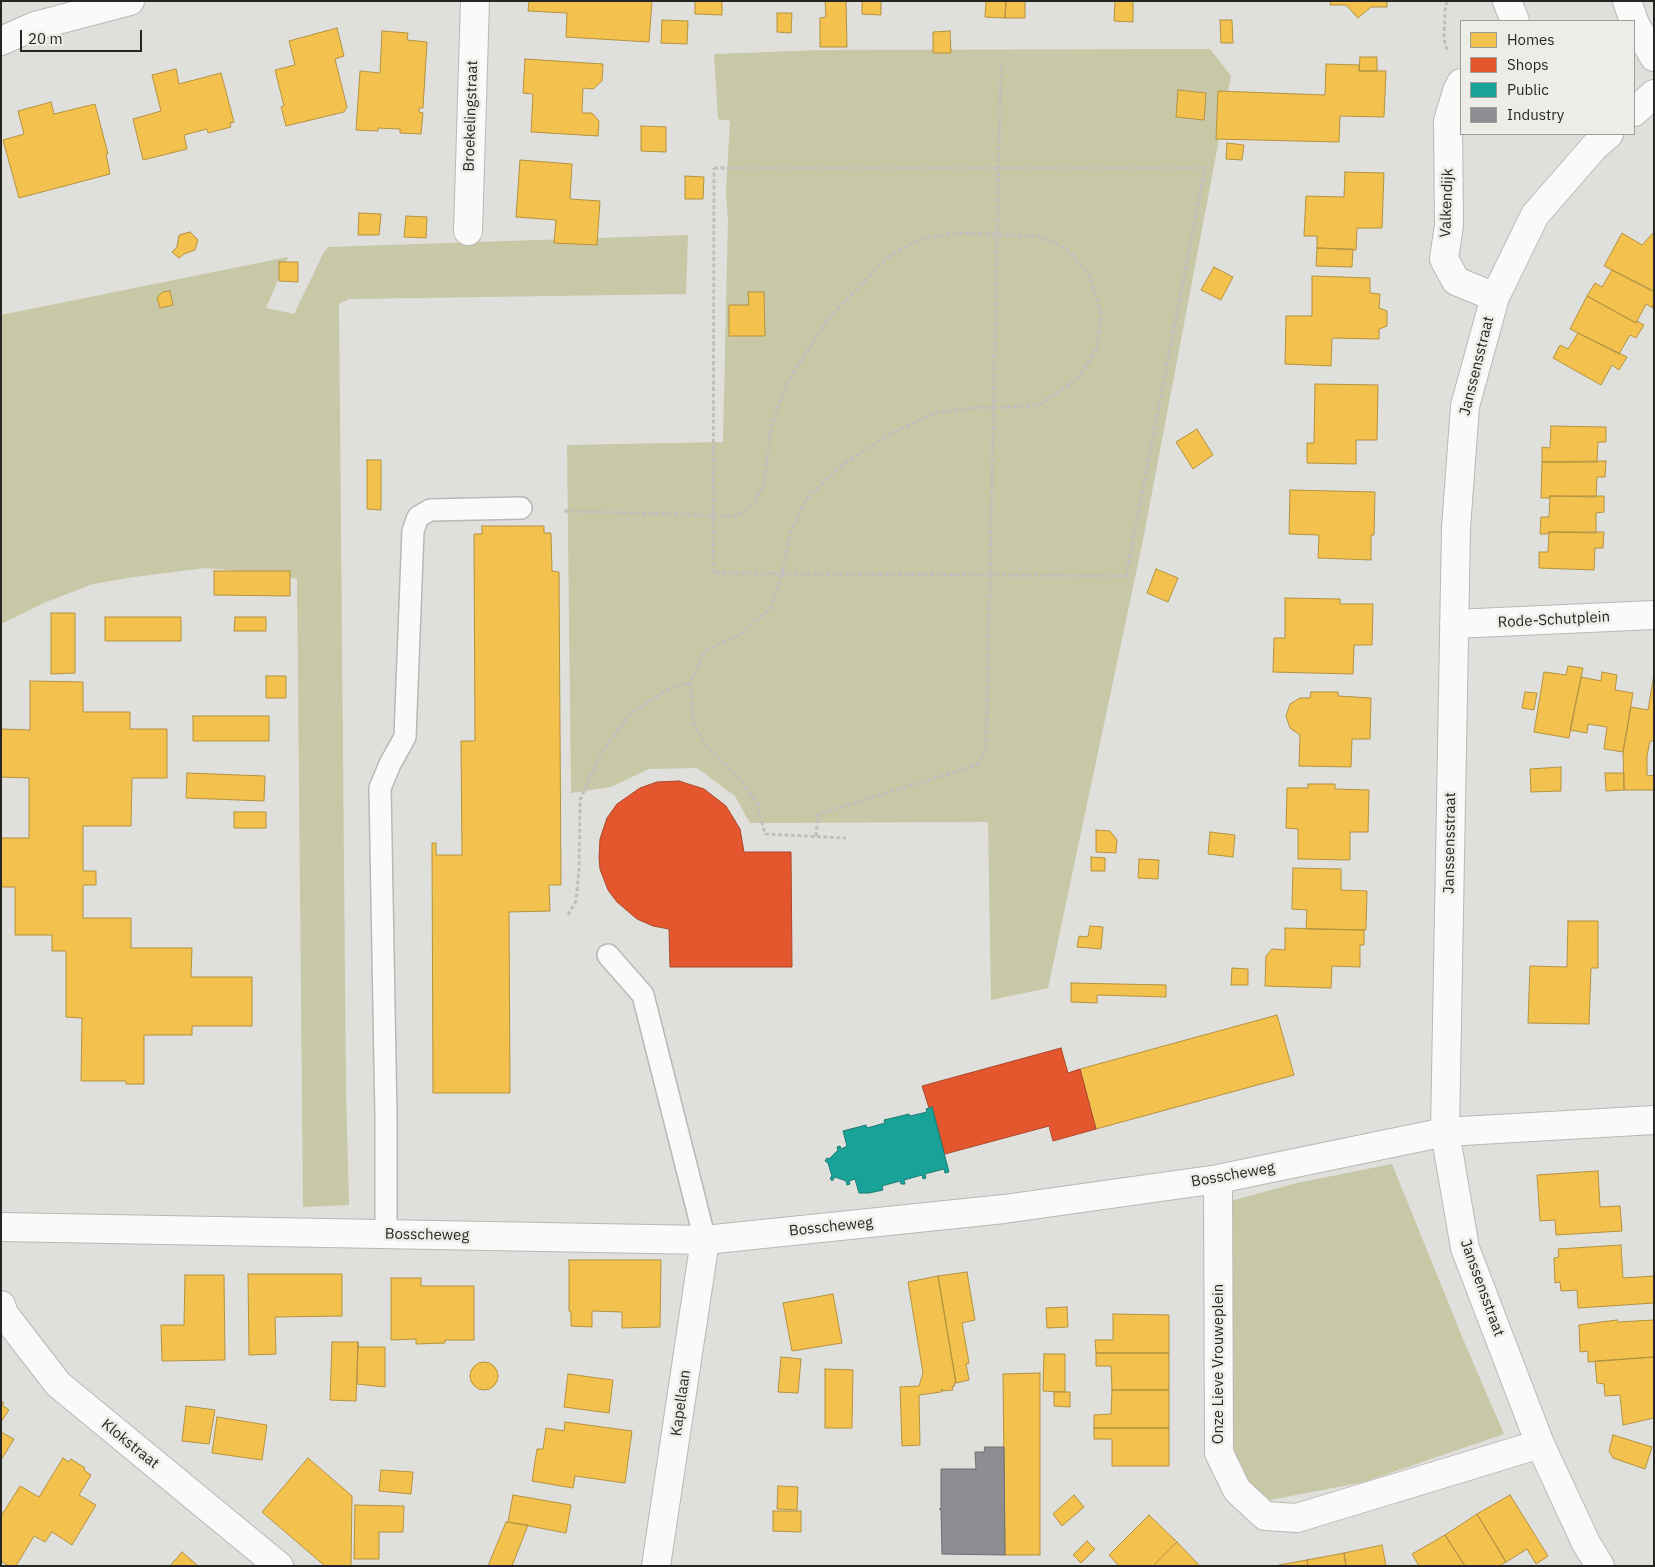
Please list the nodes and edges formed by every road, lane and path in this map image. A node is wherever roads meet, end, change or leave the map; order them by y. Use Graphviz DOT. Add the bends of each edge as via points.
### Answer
graph roads {
  1 [pos="130,1"];
  2 [pos="475,1"];
  3 [pos="1447,1"];
  4 [pos="1507,1"];
  5 [pos="1627,1"];
  6 [pos="1515,20"];
  7 [pos="1634,20"];
  8 [pos="1635,21"];
  9 [pos="1,40"];
  10 [pos="1448,56"];
  11 [pos="1654,57"];
  12 [pos="1001,63"];
  13 [pos="1460,85"];
  14 [pos="1654,94"];
  15 [pos="1635,111"];
  16 [pos="1597,138"];
  17 [pos="998,168"];
  18 [pos="468,231"];
  19 [pos="997,234"];
  20 [pos="1495,297"];
  21 [pos="993,408"];
  22 [pos="521,508"];
  23 [pos="564,511"];
  24 [pos="713,515"];
  25 [pos="782,573"];
  26 [pos="990,574"];
  27 [pos="1654,615"];
  28 [pos="1454,624"];
  29 [pos="690,683"];
  30 [pos="816,836"];
  31 [pos="846,838"];
  32 [pos="568,915"];
  33 [pos="608,955"];
  34 [pos="1654,1120"];
  35 [pos="1445,1132"];
  36 [pos="1218,1179"];
  37 [pos="1,1227"];
  38 [pos="386,1234"];
  39 [pos="705,1240"];
  40 [pos="1,1305"];
  41 [pos="1540,1444"];
  42 [pos="279,1566"];
  43 [pos="656,1566"];
  44 [pos="1600,1566"];
  1 -- 9 [label="street" via="36,26"];
  2 -- 18 [label="street, Broekelingstraat"];
  3 -- 10 [label="path" via="1444,39"];
  4 -- 6 [label="street"];
  5 -- 7 [label="street"];
  8 -- 11 [label="street"];
  12 -- 17 [label="path"];
  13 -- 20 [label="street, Valkendijk" via="1448,121 1449,225 1444,260 1456,280"];
  14 -- 15 [label="street"];
  16 -- 20 [label="street, Janssensstraat" via="1535,215"];
  17 -- 19 [label="path"];
  17 -- 24 [label="path" via="714,168"];
  17 -- 26 [label="path" via="1205,168 1126,576"];
  19 -- 21 [label="path"];
  19 -- 21 [label="path" via="1036,236 1066,248 1090,276 1101,314 1097,349 1079,377 1039,405"];
  19 -- 24 [label="path" via="957,232 920,239 888,257 828,319 788,381 770,426 764,484 754,503 738,516"];
  20 -- 28 [label="street, Janssensstraat" via="1464,406"];
  21 -- 25 [label="path" via="934,413 890,434 841,466 806,499 790,535"];
  21 -- 26 [label="path"];
  22 -- 38 [label="lane" via="430,510 418,517 412,531 405,737 380,788"];
  23 -- 24 [label="path"];
  24 -- 25 [label="path" via="713,572"];
  25 -- 26 [label="path"];
  25 -- 29 [label="path" via="771,608 739,634 705,651"];
  26 -- 30 [label="path" via="986,749 977,765 818,814"];
  27 -- 28 [label="street, Rode-Schutplein"];
  28 -- 35 [label="street, Janssensstraat"];
  29 -- 30 [label="path" via="694,724 709,749 741,780 757,803 765,834"];
  29 -- 32 [label="path" via="668,690 632,713 602,752 580,800 576,901"];
  30 -- 31 [label="path"];
  33 -- 39 [label="lane" via="643,994"];
  34 -- 35 [label="street, Bosscheweg"];
  35 -- 36 [label="street, Bosscheweg"];
  35 -- 41 [label="street, Janssensstraat" via="1464,1248"];
  36 -- 39 [label="street, Bosscheweg" via="1004,1209"];
  36 -- 41 [label="street, Onze Lieve Vrouweplein" via="1219,1453 1237,1490 1264,1516 1297,1518"];
  37 -- 38 [label="street, Bosscheweg"];
  38 -- 39 [label="street, Bosscheweg"];
  39 -- 43 [label="street, Kapellaan"];
  40 -- 42 [label="street, Klokstraat" via="4,1314 58,1384"];
  41 -- 44 [label="street, Janssensstraat" via="1586,1544"];
}
